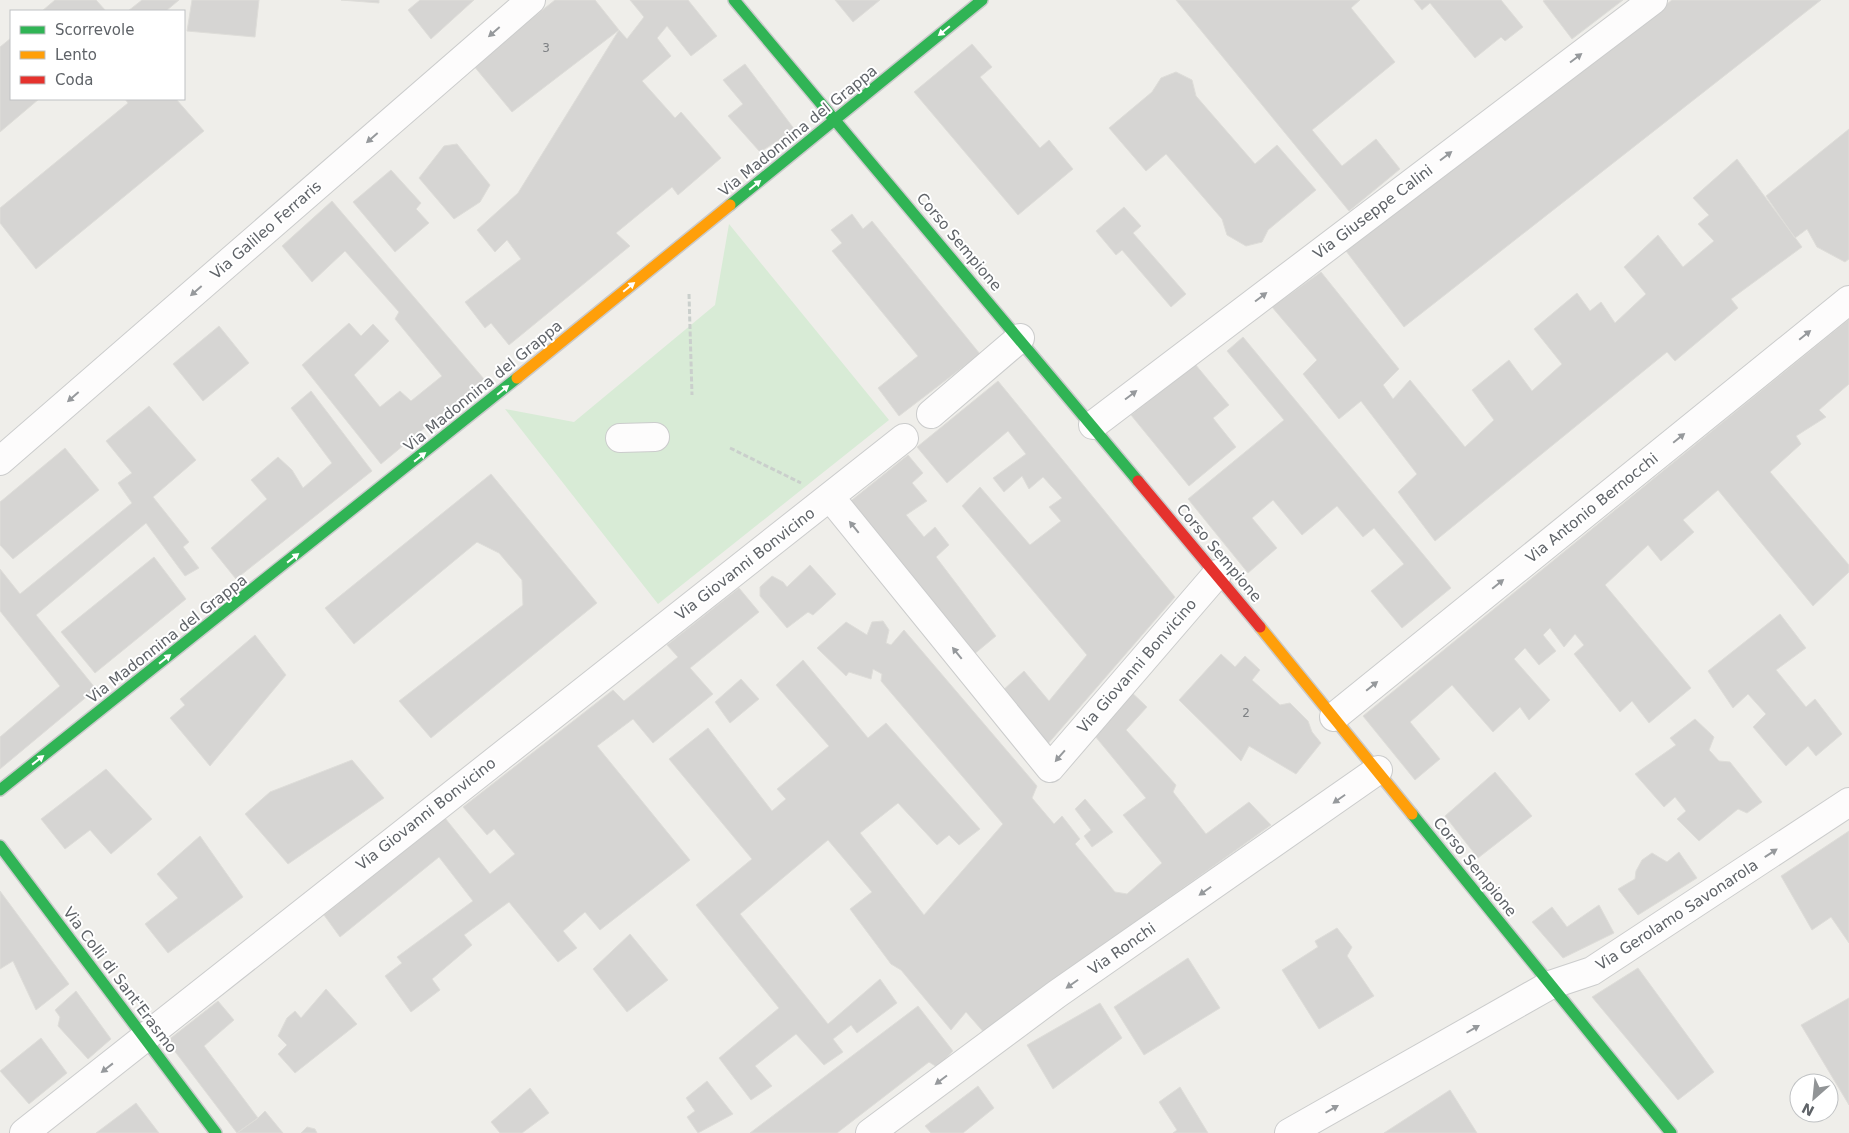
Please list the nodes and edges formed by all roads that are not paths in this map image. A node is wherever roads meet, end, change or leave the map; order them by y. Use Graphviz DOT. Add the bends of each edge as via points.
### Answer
graph roads {
  1 [pos="531,0"];
  2 [pos="734,0"];
  3 [pos="982,0"];
  4 [pos="1653,0"];
  5 [pos="836,120"];
  6 [pos="1849,300"];
  7 [pos="1020,338"];
  8 [pos="931,414"];
  9 [pos="1093,424"];
  10 [pos="655,437"];
  11 [pos="620,438"];
  12 [pos="904,438"];
  13 [pos="0,461"];
  14 [pos="830,497"];
  15 [pos="1217,574"];
  16 [pos="1334,717"];
  17 [pos="1378,770"];
  18 [pos="0,790"];
  19 [pos="1849,802"];
  20 [pos="0,846"];
  21 [pos="1550,985"];
  22 [pos="146,1038"];
  23 [pos="24,1133"];
  24 [pos="216,1133"];
  25 [pos="870,1133"];
  26 [pos="1289,1133"];
  27 [pos="1671,1133"];
  1 -- 13 [label="street, Via Galileo Ferraris, one-way"];
  2 -- 5 [label="street, Corso Sempione"];
  3 -- 5 [label="street, Via Madonnina del Grappa, one-way"];
  9 -- 4 [label="street, Via Giuseppe Calini, one-way"];
  5 -- 7 [label="street, Corso Sempione"];
  18 -- 5 [label="street, Via Madonnina del Grappa, one-way" via="465,421"];
  16 -- 6 [label="street, Via Antonio Bernocchi, one-way"];
  7 -- 8 [label="street"];
  7 -- 9 [label="street, Corso Sempione"];
  9 -- 15 [label="street, Corso Sempione"];
  10 -- 11 [label="street"];
  12 -- 14 [label="street, Via Giovanni Bonvicino"];
  15 -- 14 [label="street, Via Giovanni Bonvicino, one-way" via="1050,768"];
  14 -- 22 [label="street, Via Giovanni Bonvicino" via="556,710"];
  15 -- 16 [label="street, Corso Sempione"];
  16 -- 17 [label="street, Corso Sempione"];
  17 -- 21 [label="street, Corso Sempione"];
  17 -- 25 [label="street, Via Ronchi, one-way" via="1057,994"];
  21 -- 19 [label="street, Via Gerolamo Savonarola, one-way" via="1592,971"];
  20 -- 22 [label="street, Via Colli di Sant'Erasmo"];
  26 -- 21 [label="street, Via Gerolamo Savonarola, one-way"];
  21 -- 27 [label="street, Corso Sempione"];
  22 -- 23 [label="street, Via Giovanni Bonvicino, one-way"];
  22 -- 24 [label="street, Via Colli di Sant'Erasmo"];
}
